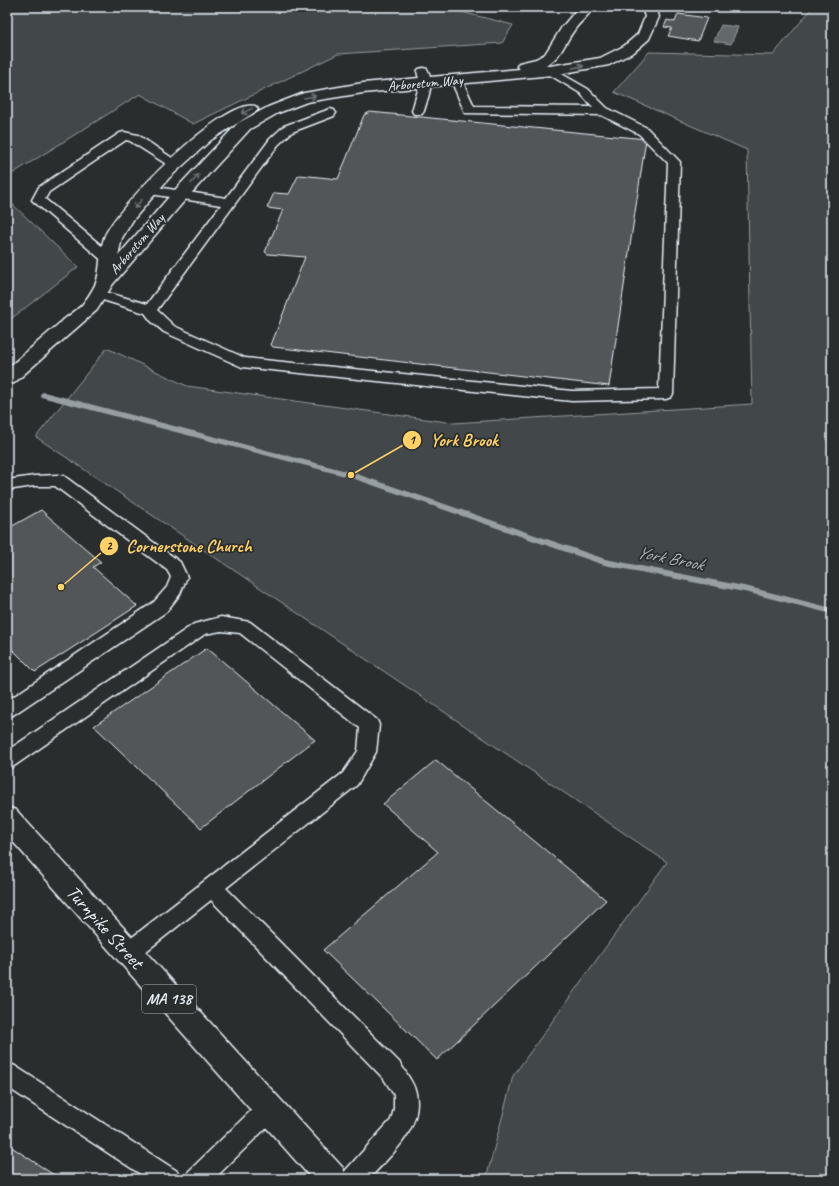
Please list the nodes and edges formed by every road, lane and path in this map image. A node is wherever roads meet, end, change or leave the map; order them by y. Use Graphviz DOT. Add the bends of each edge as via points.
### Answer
graph roads {
  1 [pos="587,7"];
  2 [pos="650,7"];
  3 [pos="539,64"];
  4 [pos="553,71"];
  5 [pos="424,77"];
  6 [pos="458,80"];
  7 [pos="418,111"];
  8 [pos="603,111"];
  9 [pos="330,114"];
  10 [pos="175,164"];
  11 [pos="150,190"];
  12 [pos="180,196"];
  13 [pos="230,202"];
  14 [pos="110,260"];
  15 [pos="101,288"];
  16 [pos="150,310"];
  17 [pos="7,379"];
  18 [pos="7,485"];
  19 [pos="7,710"];
  20 [pos="7,761"];
  21 [pos="7,818"];
  22 [pos="212,887"];
  23 [pos="128,953"];
  24 [pos="7,1074"];
  25 [pos="268,1108"];
  26 [pos="169,1179"];
  27 [pos="197,1179"];
  28 [pos="332,1179"];
  29 [pos="353,1179"];
  1 -- 3 [label="street" via="565,33 550,58"];
  4 -- 2 [label="street, Arboretum Way, one-way" via="604,62 629,49 644,36 652,17"];
  3 -- 4 [label="lane"];
  3 -- 5 [label="street, Arboretum Way" via="515,68 456,68"];
  4 -- 6 [label="street, Arboretum Way"];
  4 -- 8 [label="lane" via="584,91"];
  5 -- 6 [label="street, Arboretum Way"];
  5 -- 7 [label="lane"];
  5 -- 10 [label="street, Arboretum Way, one-way" via="336,80 302,87 260,104 227,122"];
  12 -- 5 [label="street, Arboretum Way, one-way" via="244,126 273,110 304,98"];
  6 -- 8 [label="lane" via="469,110"];
  8 -- 16 [label="lane" via="643,131 674,162 666,394 572,396 242,362 169,329"];
  9 -- 13 [label="lane" via="288,128 274,142"];
  10 -- 11 [label="street, Arboretum Way"];
  10 -- 14 [label="lane" via="134,138 124,136 44,190 38,200"];
  11 -- 12 [label="lane"];
  11 -- 14 [label="street, Arboretum Way, one-way" via="113,238"];
  12 -- 13 [label="lane"];
  12 -- 15 [label="street, Arboretum Way"];
  13 -- 16 [label="lane"];
  14 -- 15 [label="street, Arboretum Way"];
  15 -- 16 [label="lane"];
  15 -- 17 [label="street" via="91,306"];
  18 -- 19 [label="lane" via="34,480 58,480 174,566 179,577 174,590 160,607"];
  20 -- 22 [label="lane" via="200,629 221,624 244,627 370,724 367,752 350,780"];
  21 -- 23 [label="street, Turnpike Street / MA 138"];
  22 -- 23 [label="lane"];
  22 -- 29 [label="lane" via="392,1071 405,1093 401,1126"];
  23 -- 25 [label="street, Turnpike Street / MA 138"];
  24 -- 26 [label="lane"];
  25 -- 27 [label="lane"];
  25 -- 28 [label="street, Turnpike Street / MA 138"];
}
